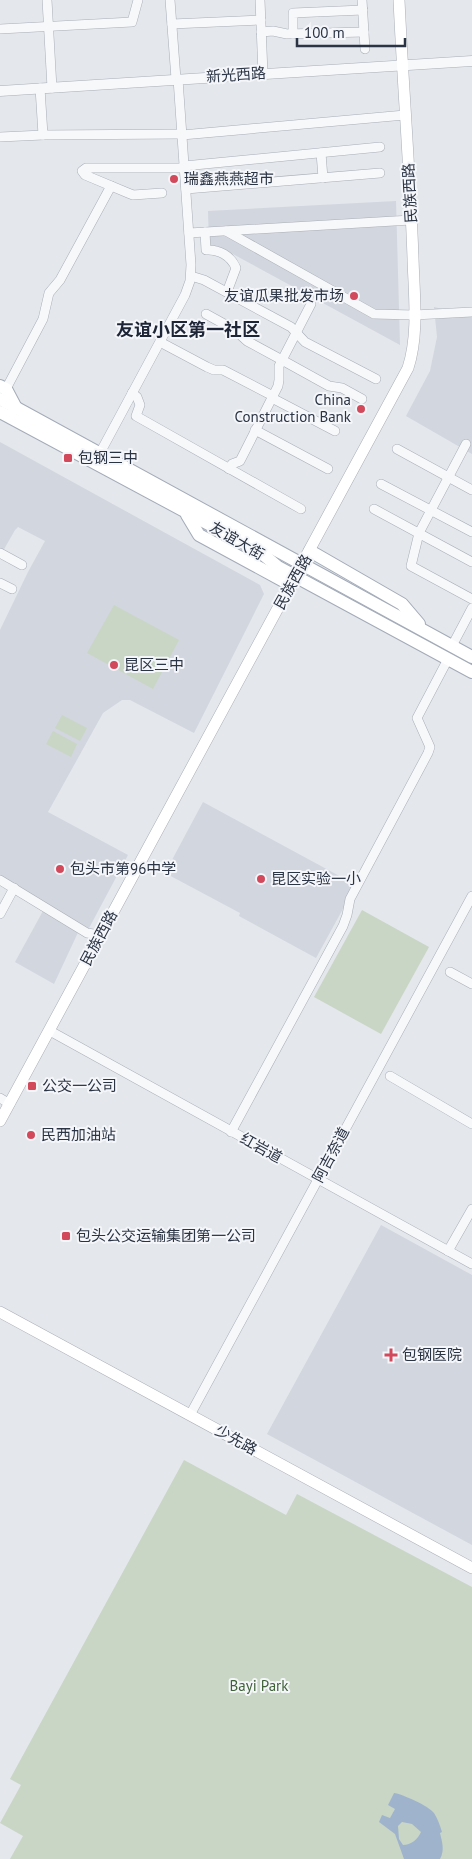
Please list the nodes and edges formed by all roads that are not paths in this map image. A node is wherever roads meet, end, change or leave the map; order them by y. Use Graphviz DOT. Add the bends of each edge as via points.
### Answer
graph roads {
  1 [pos="47,0"];
  2 [pos="138,0"];
  3 [pos="170,0"];
  4 [pos="260,0"];
  5 [pos="362,0"];
  6 [pos="398,0"];
  7 [pos="363,10"];
  8 [pos="261,20"];
  9 [pos="172,24"];
  10 [pos="49,27"];
  11 [pos="0,29"];
  12 [pos="261,32"];
  13 [pos="364,32"];
  14 [pos="294,34"];
  15 [pos="365,49"];
  16 [pos="472,61"];
  17 [pos="402,64"];
  18 [pos="263,74"];
  19 [pos="177,79"];
  20 [pos="40,88"];
  21 [pos="52,88"];
  22 [pos="0,91"];
  23 [pos="406,115"];
  24 [pos="182,134"];
  25 [pos="43,135"];
  26 [pos="0,137"];
  27 [pos="380,147"];
  28 [pos="321,153"];
  29 [pos="184,167"];
  30 [pos="380,173"];
  31 [pos="323,178"];
  32 [pos="110,186"];
  33 [pos="186,189"];
  34 [pos="162,193"];
  35 [pos="411,220"];
  36 [pos="226,231"];
  37 [pos="205,232"];
  38 [pos="189,233"];
  39 [pos="191,276"];
  40 [pos="227,292"];
  41 [pos="311,304"];
  42 [pos="472,312"];
  43 [pos="206,314"];
  44 [pos="414,314"];
  45 [pos="296,330"];
  46 [pos="160,342"];
  47 [pos="282,360"];
  48 [pos="376,379"];
  49 [pos="2,391"];
  50 [pos="132,393"];
  51 [pos="272,397"];
  52 [pos="362,399"];
  53 [pos="0,412"];
  54 [pos="255,430"];
  55 [pos="335,431"];
  56 [pos="466,444"];
  57 [pos="397,449"];
  58 [pos="100,453"];
  59 [pos="229,469"];
  60 [pos="328,469"];
  61 [pos="448,477"];
  62 [pos="381,484"];
  63 [pos="472,490"];
  64 [pos="301,509"];
  65 [pos="374,509"];
  66 [pos="431,510"];
  67 [pos="185,513"];
  68 [pos="472,532"];
  69 [pos="419,533"];
  70 [pos="262,547"];
  71 [pos="310,552"];
  72 [pos="0,553"];
  73 [pos="472,562"];
  74 [pos="303,564"];
  75 [pos="22,565"];
  76 [pos="294,581"];
  77 [pos="0,583"];
  78 [pos="339,584"];
  79 [pos="12,589"];
  80 [pos="333,596"];
  81 [pos="472,599"];
  82 [pos="472,608"];
  83 [pos="424,630"];
  84 [pos="452,646"];
  85 [pos="472,657"];
  86 [pos="448,659"];
  87 [pos="472,672"];
  88 [pos="0,880"];
  89 [pos="14,888"];
  90 [pos="472,896"];
  91 [pos="0,914"];
  92 [pos="100,935"];
  93 [pos="450,972"];
  94 [pos="472,984"];
  95 [pos="50,1032"];
  96 [pos="390,1076"];
  97 [pos="5,1101"];
  98 [pos="0,1121"];
  99 [pos="472,1124"];
  100 [pos="231,1132"];
  101 [pos="318,1180"];
  102 [pos="472,1209"];
  103 [pos="448,1251"];
  104 [pos="472,1264"];
  105 [pos="0,1312"];
  106 [pos="190,1415"];
  107 [pos="472,1568"];
  1 -- 10 [label="street"];
  2 -- 10 [label="street" via="132,22"];
  3 -- 9 [label="street"];
  4 -- 8 [label="street"];
  5 -- 7 [label="street"];
  6 -- 17 [label="main road, 民族西路"];
  7 -- 13 [label="street"];
  7 -- 14 [label="street" via="293,13"];
  8 -- 9 [label="street"];
  8 -- 12 [label="street"];
  9 -- 19 [label="street"];
  10 -- 11 [label="street"];
  10 -- 21 [label="street"];
  12 -- 14 [label="street"];
  12 -- 18 [label="street"];
  13 -- 14 [label="street"];
  13 -- 15 [label="street"];
  16 -- 17 [label="street, 新光西路"];
  17 -- 18 [label="street, 新光西路"];
  17 -- 23 [label="main road, 民族西路"];
  18 -- 19 [label="street, 新光西路"];
  19 -- 21 [label="street, 新光西路"];
  19 -- 24 [label="street"];
  20 -- 21 [label="street, 新光西路"];
  20 -- 22 [label="street, 新光西路"];
  20 -- 25 [label="street"];
  23 -- 24 [label="street"];
  23 -- 35 [label="main road, 民族西路"];
  24 -- 25 [label="street"];
  24 -- 29 [label="street"];
  25 -- 26 [label="street"];
  27 -- 28 [label="street"];
  28 -- 29 [label="street"];
  28 -- 31 [label="street"];
  29 -- 32 [label="street" via="82,169 85,175"];
  29 -- 33 [label="street"];
  30 -- 31 [label="street"];
  31 -- 33 [label="street"];
  32 -- 34 [label="street" via="133,195"];
  32 -- 49 [label="street" via="60,280 49,293 43,319"];
  33 -- 38 [label="street"];
  35 -- 36 [label="street"];
  35 -- 44 [label="main road, 民族西路"];
  36 -- 37 [label="street"];
  36 -- 44 [label="street" via="370,312 379,315"];
  37 -- 38 [label="street"];
  37 -- 40 [label="street" via="206,250 218,250 232,259 236,268"];
  38 -- 39 [label="street"];
  39 -- 40 [label="street"];
  39 -- 46 [label="street" via="185,295"];
  40 -- 45 [label="street"];
  41 -- 45 [label="street"];
  42 -- 44 [label="street"];
  43 -- 47 [label="street"];
  44 -- 71 [label="main road, 民族西路" via="412,353 405,376"];
  45 -- 47 [label="street"];
  45 -- 48 [label="street" via="305,342"];
  46 -- 50 [label="street"];
  46 -- 51 [label="street" via="207,367 223,370"];
  47 -- 51 [label="street" via="279,384"];
  47 -- 52 [label="street"];
  49 -- 58 [label="main road, 友谊大街" via="16,408"];
  50 -- 58 [label="street"];
  50 -- 59 [label="street" via="140,405 136,416"];
  51 -- 54 [label="street"];
  51 -- 55 [label="street"];
  53 -- 67 [label="main road, 友谊大街"];
  54 -- 59 [label="street" via="240,461"];
  54 -- 60 [label="street"];
  56 -- 61 [label="street"];
  57 -- 61 [label="street"];
  58 -- 70 [label="main road, 友谊大街"];
  59 -- 64 [label="street"];
  61 -- 63 [label="street"];
  61 -- 66 [label="street"];
  62 -- 66 [label="street"];
  65 -- 69 [label="street"];
  66 -- 68 [label="street"];
  66 -- 69 [label="street"];
  67 -- 70 [label="main road, 友谊大街"];
  67 -- 76 [label="main road" via="199,535"];
  69 -- 73 [label="street"];
  69 -- 81 [label="street" via="411,566"];
  70 -- 74 [label="main road, 友谊大街"];
  70 -- 76 [label="main road, 友谊大街"];
  71 -- 74 [label="main road, 民族西路"];
  71 -- 83 [label="main road" via="402,604"];
  72 -- 75 [label="street"];
  74 -- 76 [label="main road, 民族西路"];
  74 -- 78 [label="main road, 友谊大街"];
  76 -- 80 [label="main road, 友谊大街"];
  76 -- 92 [label="main road, 民族西路"];
  77 -- 79 [label="street"];
  78 -- 80 [label="main road"];
  78 -- 83 [label="main road, 友谊大街"];
  80 -- 86 [label="main road, 友谊大街"];
  82 -- 84 [label="street"];
  83 -- 84 [label="main road, 友谊大街"];
  84 -- 85 [label="main road, 友谊大街"];
  86 -- 87 [label="main road, 友谊大街"];
  86 -- 100 [label="street" via="417,718 430,747 428,753 350,899 343,926"];
  88 -- 89 [label="street"];
  89 -- 91 [label="street"];
  89 -- 92 [label="street" via="87,934"];
  90 -- 101 [label="street, 阿吉奈道"];
  92 -- 95 [label="main road, 民族西路"];
  93 -- 94 [label="street"];
  95 -- 97 [label="main road, 民族西路"];
  95 -- 100 [label="street, 红岩道"];
  96 -- 99 [label="street"];
  97 -- 98 [label="main road, 民族西路"];
  100 -- 101 [label="street, 红岩道"];
  101 -- 103 [label="street, 红岩道"];
  101 -- 106 [label="street, 阿吉奈道"];
  102 -- 103 [label="street"];
  103 -- 104 [label="street, 红岩道"];
  105 -- 106 [label="main road, 少先路"];
  106 -- 107 [label="main road, 少先路"];
}
